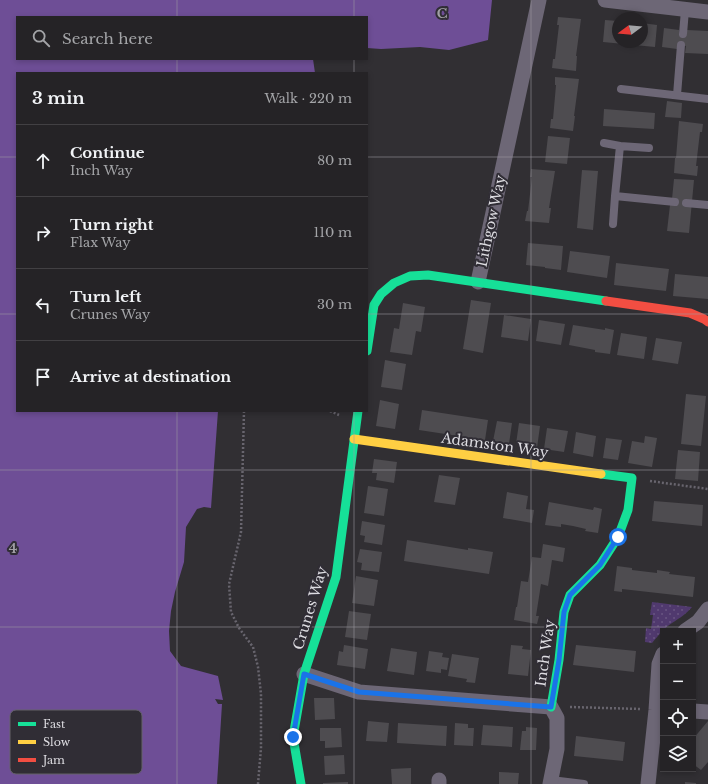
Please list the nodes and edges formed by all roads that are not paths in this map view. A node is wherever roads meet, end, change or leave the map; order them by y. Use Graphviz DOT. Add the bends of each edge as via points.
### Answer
graph roads {
  1 [pos="540,0"];
  2 [pos="605,0"];
  3 [pos="685,10"];
  4 [pos="708,12"];
  5 [pos="683,34"];
  6 [pos="681,45"];
  7 [pos="621,89"];
  8 [pos="677,95"];
  9 [pos="708,100"];
  10 [pos="604,143"];
  11 [pos="620,146"];
  12 [pos="648,148"];
  13 [pos="615,196"];
  14 [pos="676,202"];
  15 [pos="686,203"];
  16 [pos="708,205"];
  17 [pos="613,224"];
  18 [pos="478,282"];
  19 [pos="708,322"];
  20 [pos="368,344"];
  21 [pos="358,412"];
  22 [pos="354,439"];
  23 [pos="632,478"];
  24 [pos="708,609"];
  25 [pos="689,628"];
  26 [pos="660,662"];
  27 [pos="304,674"];
  28 [pos="551,707"];
  29 [pos="660,710"];
  30 [pos="696,711"];
  31 [pos="708,712"];
  32 [pos="550,782"];
  33 [pos="301,784"];
  34 [pos="584,784"];
  35 [pos="648,784"];
  1 -- 18 [label="street, Lithgow Way"];
  2 -- 3 [label="street"];
  3 -- 4 [label="street"];
  3 -- 5 [label="lane"];
  6 -- 8 [label="lane"];
  7 -- 8 [label="lane"];
  8 -- 9 [label="lane"];
  10 -- 11 [label="lane"];
  11 -- 12 [label="lane"];
  11 -- 13 [label="lane"];
  13 -- 14 [label="lane"];
  13 -- 17 [label="lane"];
  15 -- 16 [label="lane"];
  18 -- 19 [label="street, Lithgow Way" via="690,313"];
  18 -- 20 [label="street" via="428,275 410,276 394,283 381,294 374,305"];
  21 -- 22 [label="street, Crunes Way"];
  22 -- 23 [label="street, Adamston Way"];
  22 -- 27 [label="street, Crunes Way" via="336,576"];
  23 -- 28 [label="street, Inch Way" via="628,510 618,537 600,565 570,595 564,612"];
  24 -- 25 [label="street"];
  26 -- 29 [label="street"];
  27 -- 28 [label="street" via="359,692"];
  27 -- 33 [label="street, Crunes Way" via="293,737"];
  28 -- 32 [label="street" via="557,718 557,749"];
  29 -- 35 [label="street"];
  30 -- 31 [label="street"];
  32 -- 34 [label="lane"];
}
